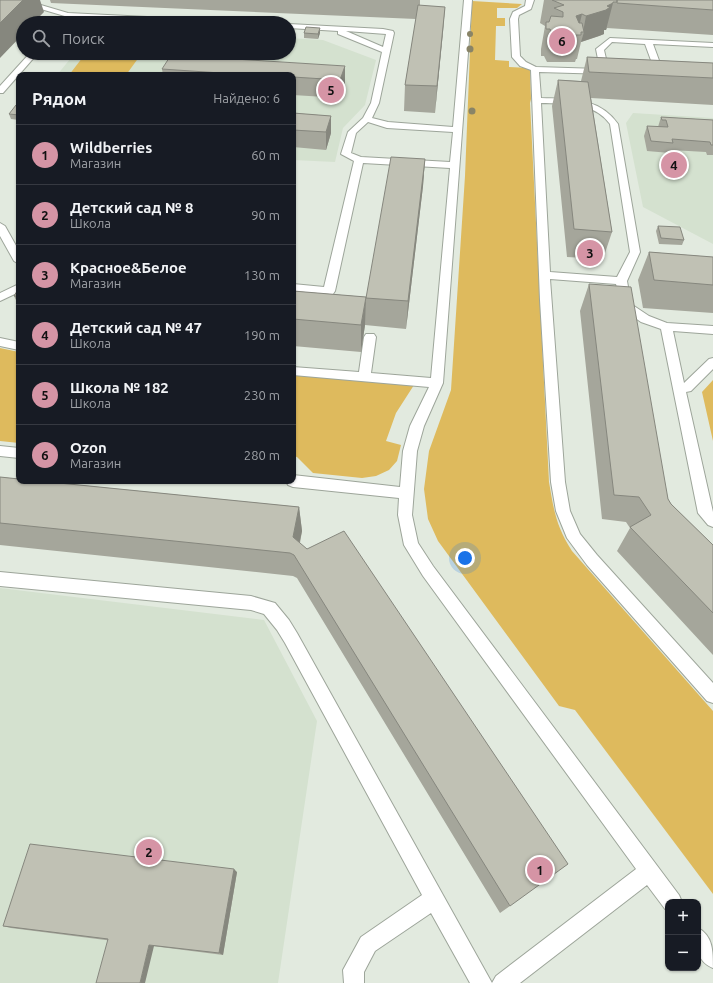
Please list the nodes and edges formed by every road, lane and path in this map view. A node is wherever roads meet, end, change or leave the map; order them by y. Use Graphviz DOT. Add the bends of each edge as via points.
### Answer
graph roads {
  1 [pos="468,0"];
  2 [pos="530,0"];
  3 [pos="0,1"];
  4 [pos="68,15"];
  5 [pos="88,16"];
  6 [pos="296,26"];
  7 [pos="330,28"];
  8 [pos="648,41"];
  9 [pos="713,45"];
  10 [pos="386,51"];
  11 [pos="28,60"];
  12 [pos="535,69"];
  13 [pos="17,72"];
  14 [pos="16,73"];
  15 [pos="660,74"];
  16 [pos="0,91"];
  17 [pos="538,100"];
  18 [pos="367,119"];
  19 [pos="457,130"];
  20 [pos="359,160"];
  21 [pos="454,165"];
  22 [pos="0,226"];
  23 [pos="16,255"];
  24 [pos="545,275"];
  25 [pos="621,281"];
  26 [pos="296,288"];
  27 [pos="16,289"];
  28 [pos="0,297"];
  29 [pos="666,327"];
  30 [pos="713,330"];
  31 [pos="370,337"];
  32 [pos="0,342"];
  33 [pos="16,345"];
  34 [pos="713,362"];
  35 [pos="296,371"];
  36 [pos="364,376"];
  37 [pos="437,383"];
  38 [pos="678,386"];
  39 [pos="0,451"];
  40 [pos="16,453"];
  41 [pos="296,481"];
  42 [pos="406,493"];
  43 [pos="713,520"];
  44 [pos="0,579"];
  45 [pos="713,695"];
  46 [pos="649,871"];
  47 [pos="434,899"];
  48 [pos="670,899"];
  49 [pos="701,942"];
  50 [pos="713,958"];
  51 [pos="354,983"];
  52 [pos="481,983"];
  53 [pos="503,983"];
  1 -- 19 [label="lane"];
  2 -- 12 [label="lane" via="528,7 516,14 514,19 516,57 523,64"];
  3 -- 4 [label="lane" via="24,2"];
  4 -- 5 [label="lane"];
  6 -- 7 [label="lane"];
  7 -- 10 [label="lane"];
  7 -- 10 [label="lane" via="388,32 391,35"];
  8 -- 9 [label="lane"];
  8 -- 12 [label="lane" via="610,40 600,50 609,72"];
  8 -- 15 [label="lane"];
  10 -- 18 [label="lane" via="375,103"];
  11 -- 13 [label="lane"];
  12 -- 17 [label="lane"];
  14 -- 16 [label="lane"];
  17 -- 24 [label="lane"];
  17 -- 25 [label="lane" via="589,105 611,117 638,252"];
  18 -- 19 [label="lane" via="387,125"];
  18 -- 20 [label="lane" via="352,132 346,154"];
  19 -- 21 [label="lane"];
  20 -- 21 [label="lane"];
  20 -- 26 [label="lane" via="329,291"];
  21 -- 37 [label="lane"];
  22 -- 23 [label="lane"];
  24 -- 25 [label="lane"];
  24 -- 45 [label="lane" via="558,482 563,511 574,538 587,554"];
  25 -- 29 [label="lane" via="626,306 645,319"];
  27 -- 28 [label="lane"];
  29 -- 30 [label="lane"];
  29 -- 38 [label="lane"];
  31 -- 36 [label="lane"];
  32 -- 33 [label="lane"];
  34 -- 38 [label="lane" via="686,388"];
  35 -- 36 [label="lane"];
  36 -- 37 [label="lane"];
  37 -- 42 [label="lane" via="417,426 410,451"];
  38 -- 43 [label="lane" via="705,513"];
  39 -- 40 [label="lane"];
  41 -- 42 [label="lane"];
  42 -- 46 [label="lane" via="405,519 411,545"];
  44 -- 47 [label="lane" via="251,603 269,608 291,638"];
  46 -- 48 [label="lane"];
  46 -- 53 [label="lane"];
  47 -- 51 [label="lane" via="368,944 353,970"];
  47 -- 52 [label="lane"];
  49 -- 50 [label="lane"];
}
